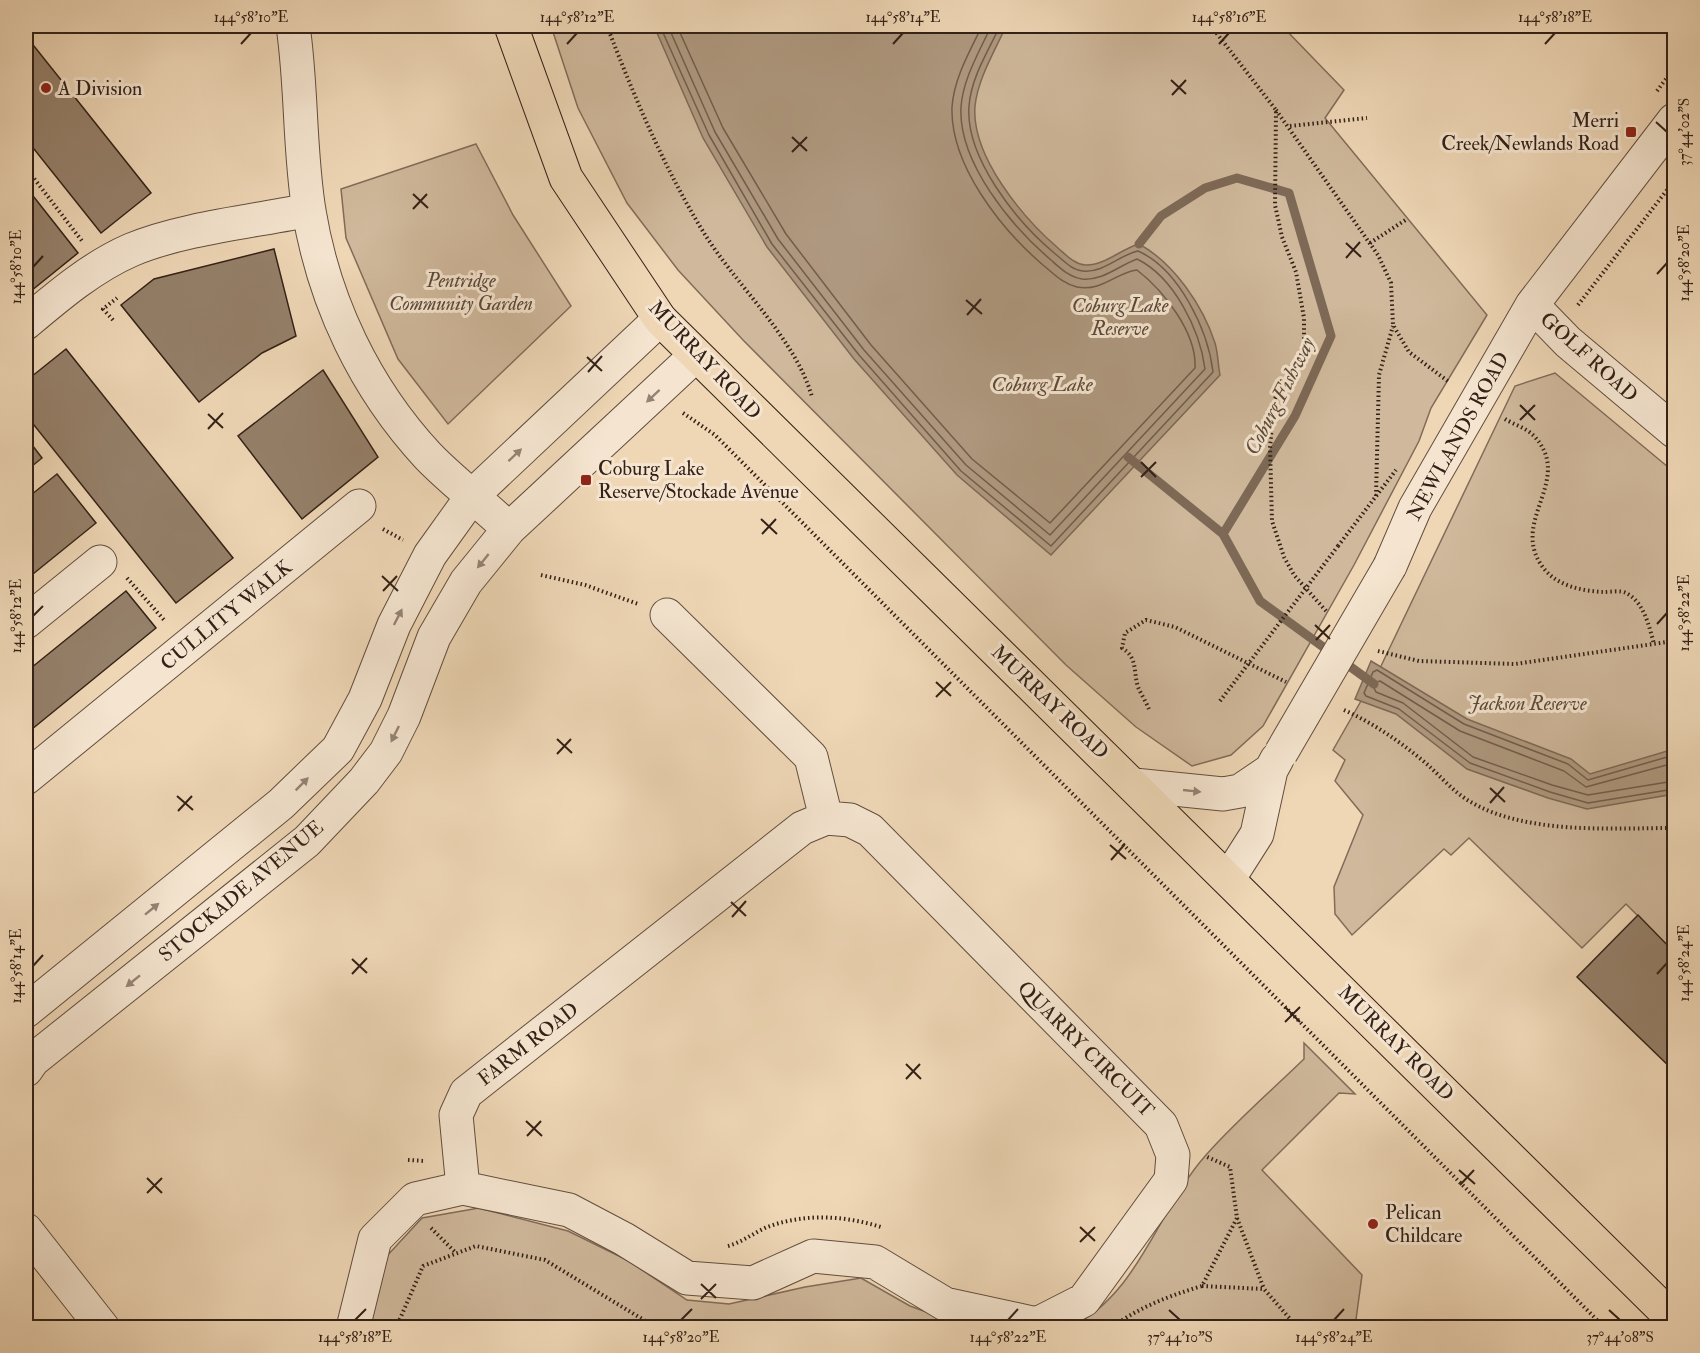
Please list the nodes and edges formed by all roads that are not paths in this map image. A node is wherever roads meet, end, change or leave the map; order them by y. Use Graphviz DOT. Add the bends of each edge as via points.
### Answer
graph roads {
  1 [pos="293,26"];
  2 [pos="511,26"];
  3 [pos="1674,120"];
  4 [pos="309,210"];
  5 [pos="1532,305"];
  6 [pos="660,319"];
  7 [pos="26,323"];
  8 [pos="695,356"];
  9 [pos="1674,431"];
  10 [pos="473,495"];
  11 [pos="359,506"];
  12 [pos="509,529"];
  13 [pos="100,562"];
  14 [pos="667,615"];
  15 [pos="26,622"];
  16 [pos="1276,762"];
  17 [pos="26,778"];
  18 [pos="1134,785"];
  19 [pos="826,818"];
  20 [pos="1229,878"];
  21 [pos="26,1011"];
  22 [pos="26,1070"];
  23 [pos="463,1188"];
  24 [pos="26,1230"];
  25 [pos="1674,1320"];
  26 [pos="103,1328"];
  27 [pos="353,1328"];
  1 -- 4 [label="street"];
  2 -- 6 [label="main road, MURRAY ROAD" via="566,178"];
  3 -- 5 [label="street, NEWLANDS ROAD"];
  4 -- 7 [label="street" via="168,238 130,250 90,274"];
  4 -- 10 [label="street" via="330,293 346,337 381,396 428,456"];
  5 -- 9 [label="street, GOLF ROAD" via="1568,342"];
  5 -- 16 [label="street, NEWLANDS ROAD, bridge" via="1415,508 1390,566"];
  6 -- 8 [label="main road, MURRAY ROAD"];
  10 -- 6 [label="street, STOCKADE AVENUE, one-way"];
  8 -- 12 [label="street, STOCKADE AVENUE, one-way"];
  8 -- 18 [label="main road, MURRAY ROAD"];
  10 -- 12 [label="street"];
  21 -- 10 [label="street, STOCKADE AVENUE, one-way" via="281,804 338,748 365,699 394,625 430,555"];
  11 -- 17 [label="street, CULLITY WALK"];
  12 -- 22 [label="street, STOCKADE AVENUE, one-way" via="466,582 434,637 404,716 386,752 364,781 307,840 33,1060"];
  13 -- 15 [label="street"];
  14 -- 19 [label="street" via="811,757"];
  18 -- 16 [label="street, NEWLANDS ROAD, one-way" via="1222,794 1240,791"];
  16 -- 20 [label="street, NEWLANDS ROAD" via="1257,834"];
  18 -- 20 [label="main road, MURRAY ROAD"];
  19 -- 23 [label="street, FARM ROAD" via="802,828 466,1093 456,1115"];
  19 -- 23 [label="street, QUARRY CIRCUIT" via="850,820 870,831 1161,1125 1173,1155 1171,1180 1084,1300 1037,1324 945,1304 875,1262 813,1256 753,1282 687,1278 569,1210"];
  20 -- 25 [label="main road, MURRAY ROAD"];
  23 -- 27 [label="street" via="415,1198 375,1239"];
  24 -- 26 [label="street"];
}
